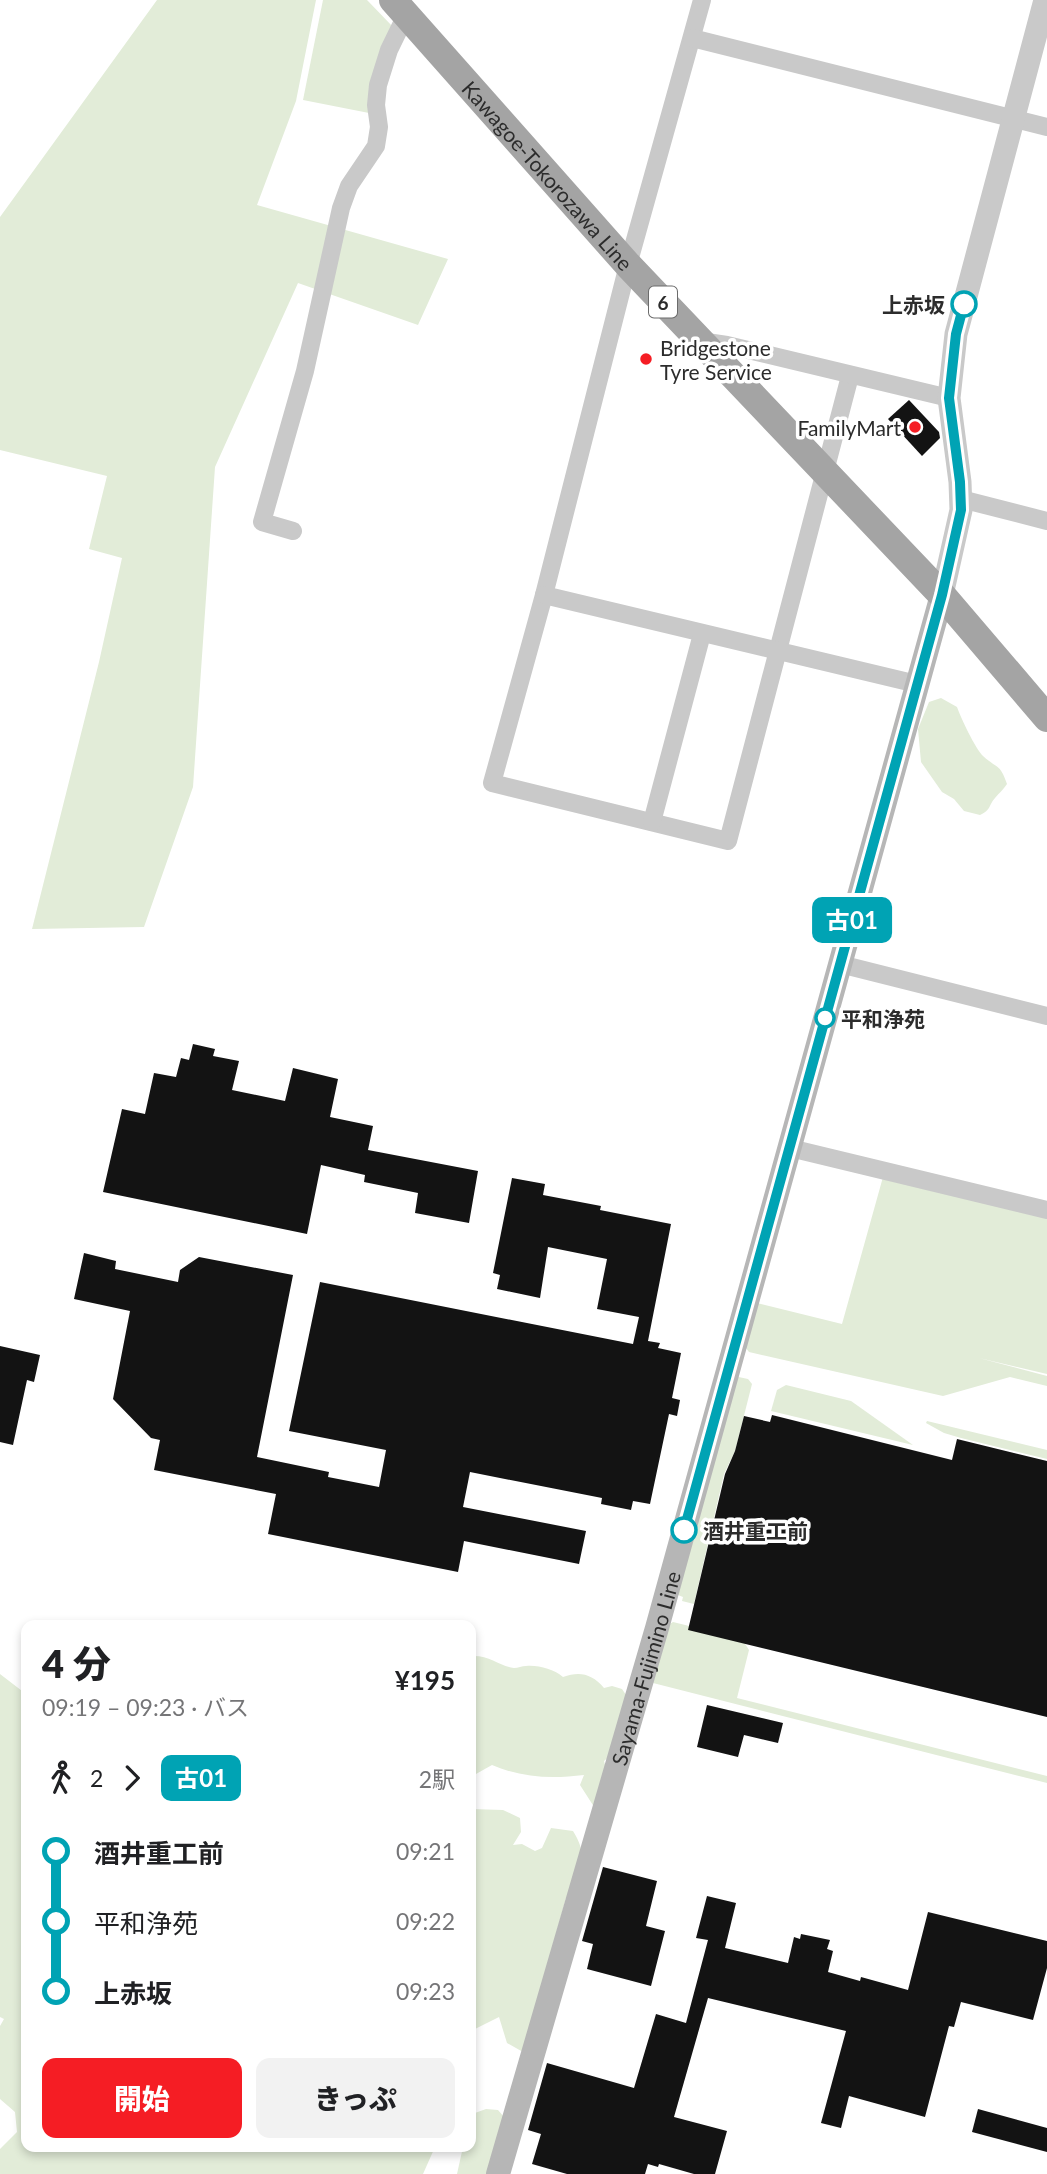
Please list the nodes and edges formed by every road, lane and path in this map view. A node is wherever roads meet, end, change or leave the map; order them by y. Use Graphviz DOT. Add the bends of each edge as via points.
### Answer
graph roads {
  1 [pos="702,0"];
  2 [pos="1045,0"];
  3 [pos="400,8"];
  4 [pos="692,38"];
  5 [pos="1013,118"];
  6 [pos="1047,127"];
  7 [pos="628,265"];
  8 [pos="700,341"];
  9 [pos="850,376"];
  10 [pos="949,398"];
  11 [pos="824,473"];
  12 [pos="961,499"];
  13 [pos="1047,521"];
  14 [pos="293,531"];
  15 [pos="544,595"];
  16 [pos="942,595"];
  17 [pos="702,634"];
  18 [pos="778,651"];
  19 [pos="917,684"];
  20 [pos="1047,718"];
  21 [pos="652,822"];
  22 [pos="840,964"];
  23 [pos="1047,1016"];
  24 [pos="790,1148"];
  25 [pos="1047,1210"];
  26 [pos="498,2174"];
  1 -- 4 [label="street"];
  2 -- 5 [label="street"];
  3 -- 7 [label="main road, Kawagoe-Tokorozawa Line / 6"];
  3 -- 14 [label="street" via="378,85 376,146 341,208 305,371 262,522"];
  4 -- 5 [label="street"];
  4 -- 7 [label="street"];
  5 -- 6 [label="street"];
  5 -- 10 [label="street" via="956,334"];
  7 -- 8 [label="main road, Kawagoe-Tokorozawa Line / 6"];
  7 -- 15 [label="street"];
  8 -- 9 [label="street"];
  8 -- 11 [label="main road, Kawagoe-Tokorozawa Line / 6"];
  9 -- 10 [label="street"];
  9 -- 11 [label="street"];
  10 -- 12 [label="street"];
  11 -- 16 [label="main road, Kawagoe-Tokorozawa Line / 6"];
  11 -- 18 [label="street"];
  12 -- 13 [label="street"];
  12 -- 16 [label="street"];
  15 -- 17 [label="street"];
  15 -- 21 [label="street" via="492,783"];
  16 -- 19 [label="main road, Sayama-Fujimino Line"];
  16 -- 20 [label="main road, Kawagoe-Tokorozawa Line / 6"];
  17 -- 18 [label="street"];
  17 -- 21 [label="street"];
  18 -- 19 [label="street"];
  18 -- 21 [label="street" via="728,841"];
  19 -- 22 [label="main road, Sayama-Fujimino Line"];
  22 -- 23 [label="street"];
  22 -- 24 [label="main road, Sayama-Fujimino Line"];
  24 -- 25 [label="street"];
  24 -- 26 [label="main road, Sayama-Fujimino Line"];
}
